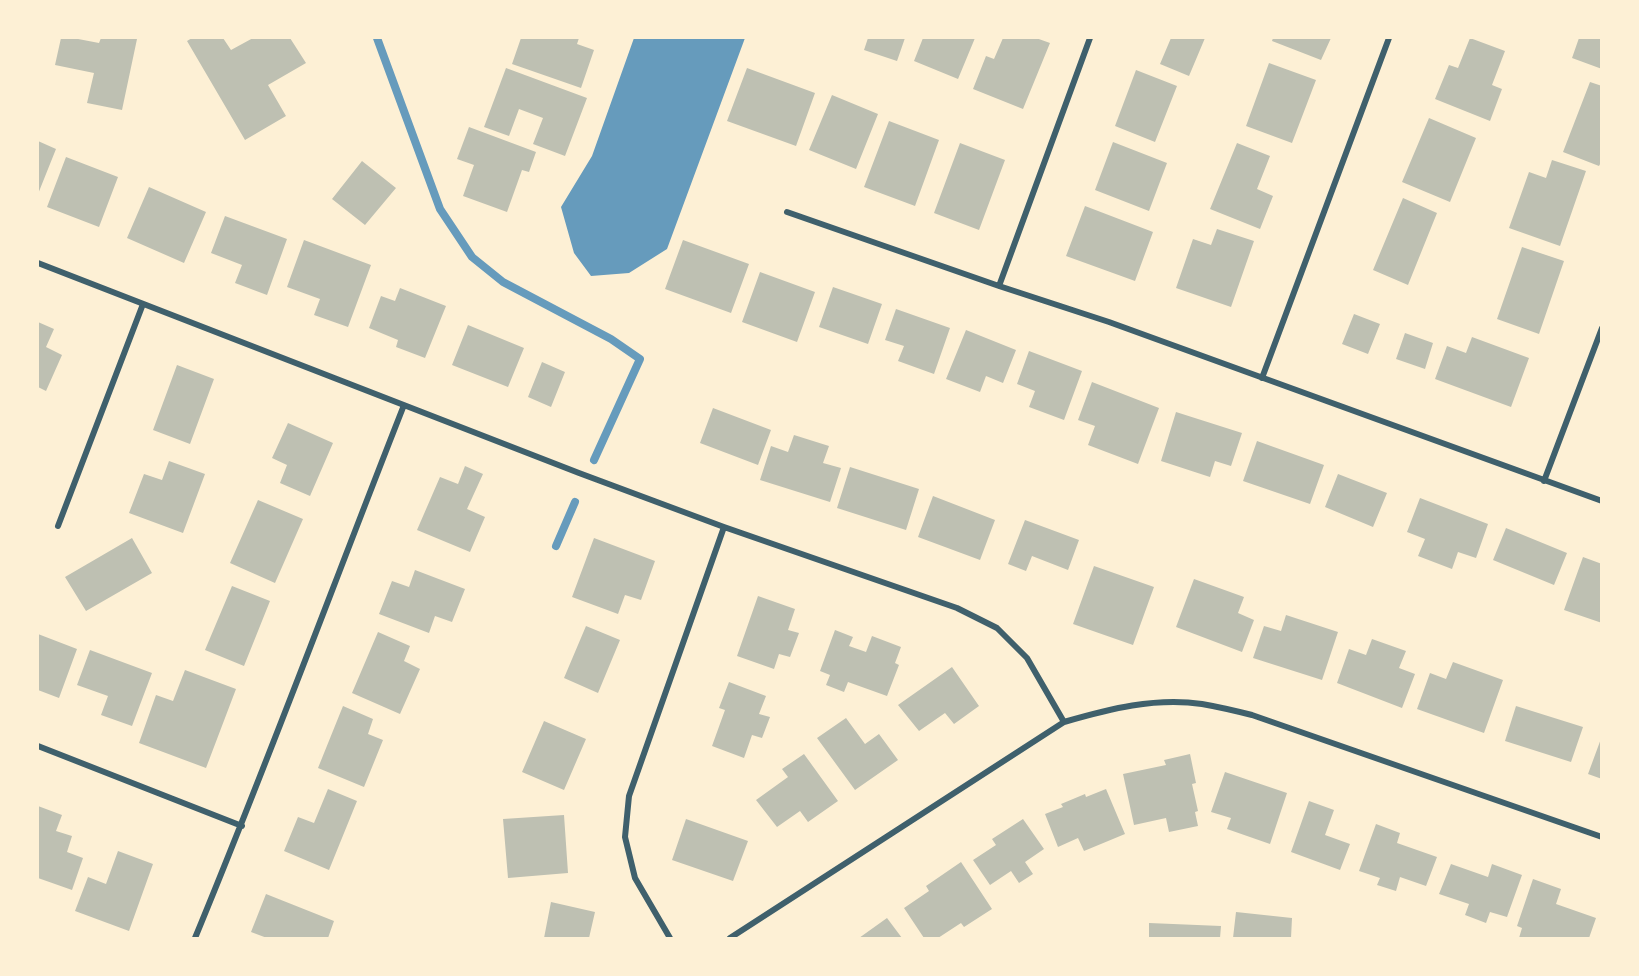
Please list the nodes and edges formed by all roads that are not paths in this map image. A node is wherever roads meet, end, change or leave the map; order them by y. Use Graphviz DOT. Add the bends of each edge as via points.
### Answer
graph roads {
  1 [pos="1090,38"];
  2 [pos="1389,38"];
  3 [pos="787,212"];
  4 [pos="38,263"];
  5 [pos="999,286"];
  6 [pos="143,304"];
  7 [pos="1602,328"];
  8 [pos="1262,378"];
  9 [pos="404,405"];
  10 [pos="1544,482"];
  11 [pos="1602,501"];
  12 [pos="58,526"];
  13 [pos="724,527"];
  14 [pos="1064,722"];
  15 [pos="38,746"];
  16 [pos="242,826"];
  17 [pos="1602,837"];
  18 [pos="195,939"];
  19 [pos="670,939"];
  20 [pos="730,939"];
  1 -- 5 [label="street"];
  2 -- 8 [label="street"];
  3 -- 5 [label="street"];
  4 -- 6 [label="street"];
  5 -- 8 [label="street"];
  6 -- 9 [label="street"];
  6 -- 12 [label="street"];
  7 -- 10 [label="street"];
  8 -- 10 [label="street"];
  9 -- 13 [label="street"];
  9 -- 16 [label="street"];
  10 -- 11 [label="street"];
  13 -- 14 [label="street" via="957,608 997,628 1027,658"];
  13 -- 19 [label="street" via="629,796 625,837 635,878"];
  14 -- 17 [label="street" via="1111,708 1153,702 1200,704 1242,712"];
  14 -- 20 [label="street"];
  15 -- 16 [label="street"];
  16 -- 18 [label="street"];
}
